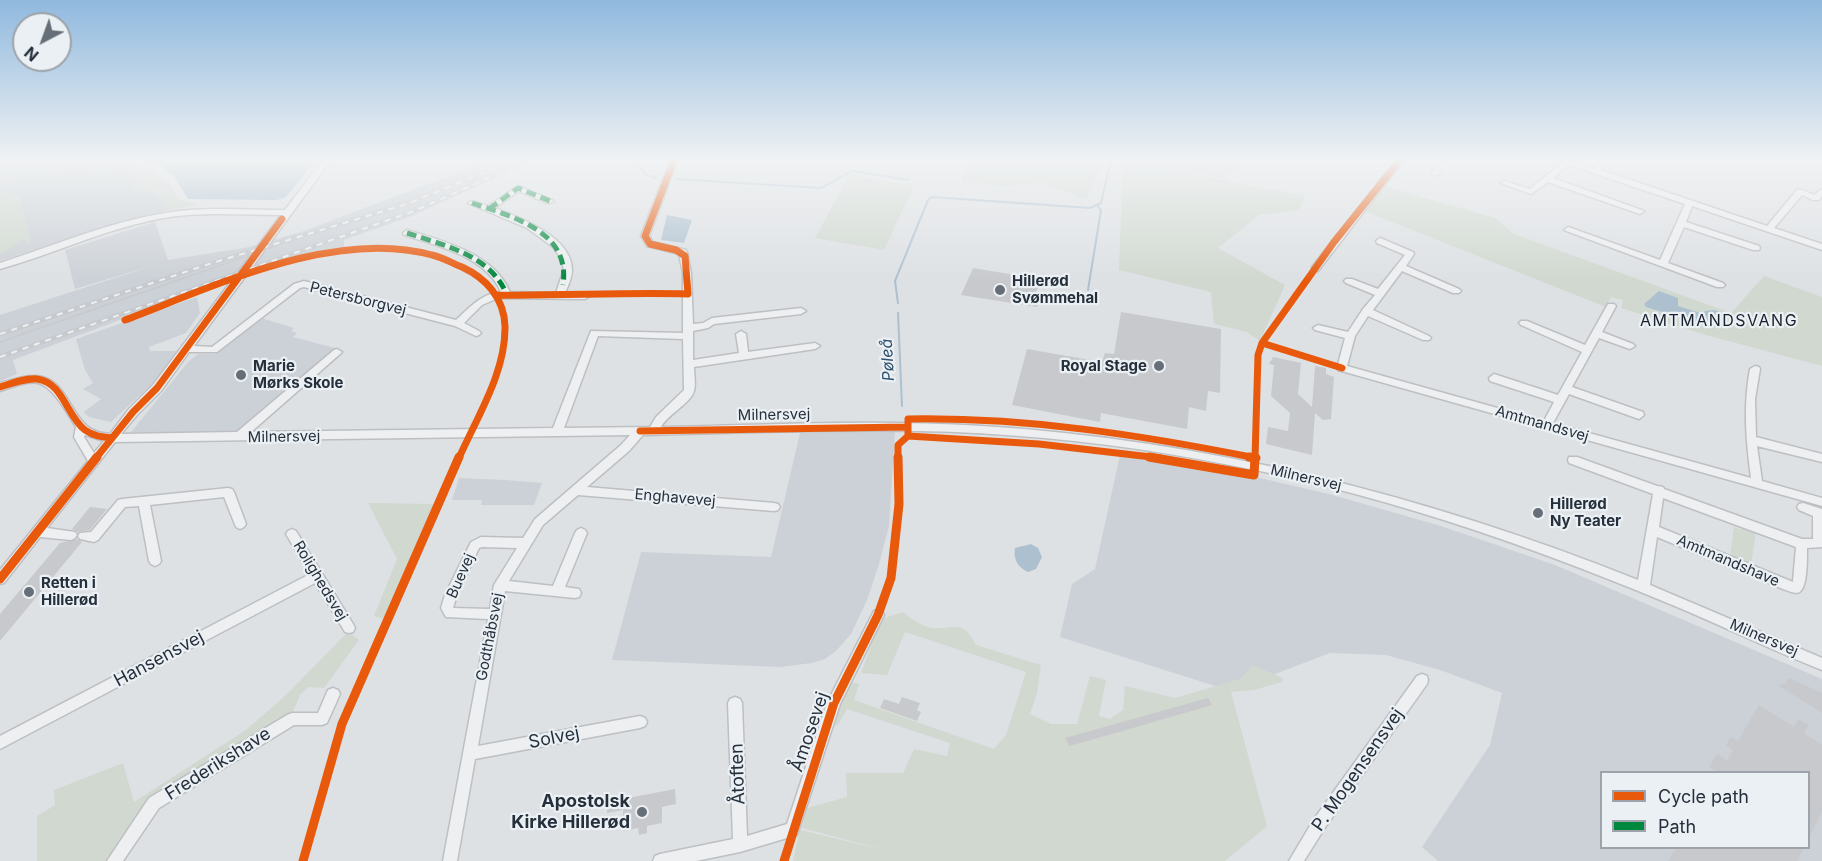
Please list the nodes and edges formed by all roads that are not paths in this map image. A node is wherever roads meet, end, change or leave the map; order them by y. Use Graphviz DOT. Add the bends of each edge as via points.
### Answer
graph roads {
  1 [pos="297,200"];
  2 [pos="501,200"];
  3 [pos="659,200"];
  4 [pos="1369,200"];
  5 [pos="1609,200"];
  6 [pos="1684,200"];
  7 [pos="1793,200"];
  8 [pos="1690,202"];
  9 [pos="472,203"];
  10 [pos="489,209"];
  11 [pos="289,211"];
  12 [pos="1640,211"];
  13 [pos="1681,223"];
  14 [pos="1769,229"];
  15 [pos="1568,230"];
  16 [pos="407,233"];
  17 [pos="1380,241"];
  18 [pos="1822,247"];
  19 [pos="1756,248"];
  20 [pos="1662,264"];
  21 [pos="0,266"];
  22 [pos="1400,267"];
  23 [pos="1315,269"];
  24 [pos="1349,281"];
  25 [pos="1720,285"];
  26 [pos="1456,291"];
  27 [pos="506,293"];
  28 [pos="1379,293"];
  29 [pos="559,296"];
  30 [pos="585,296"];
  31 [pos="1611,306"];
  32 [pos="801,311"];
  33 [pos="1366,311"];
  34 [pos="1524,323"];
  35 [pos="458,324"];
  36 [pos="1318,328"];
  37 [pos="688,332"];
  38 [pos="476,333"];
  39 [pos="1596,333"];
  40 [pos="741,334"];
  41 [pos="1350,336"];
  42 [pos="1425,338"];
  43 [pos="815,346"];
  44 [pos="1630,346"];
  45 [pos="187,349"];
  46 [pos="1587,350"];
  47 [pos="337,352"];
  48 [pos="744,356"];
  49 [pos="689,364"];
  50 [pos="1755,369"];
  51 [pos="1494,378"];
  52 [pos="0,387"];
  53 [pos="1567,389"];
  54 [pos="1560,400"];
  55 [pos="1639,415"];
  56 [pos="1547,425"];
  57 [pos="81,427"];
  58 [pos="647,430"];
  59 [pos="557,432"];
  60 [pos="239,437"];
  61 [pos="112,438"];
  62 [pos="1751,440"];
  63 [pos="1822,458"];
  64 [pos="1573,460"];
  65 [pos="94,464"];
  66 [pos="1757,484"];
  67 [pos="575,490"];
  68 [pos="1659,490"];
  69 [pos="1822,502"];
  70 [pos="144,503"];
  71 [pos="774,507"];
  72 [pos="1803,507"];
  73 [pos="240,524"];
  74 [pos="1653,530"];
  75 [pos="40,532"];
  76 [pos="581,533"];
  77 [pos="292,534"];
  78 [pos="71,535"];
  79 [pos="84,536"];
  80 [pos="524,543"];
  81 [pos="1802,544"];
  82 [pos="155,561"];
  83 [pos="317,576"];
  84 [pos="0,579"];
  85 [pos="501,585"];
  86 [pos="1643,588"];
  87 [pos="557,591"];
  88 [pos="575,593"];
  89 [pos="493,614"];
  90 [pos="878,615"];
  91 [pos="349,628"];
  92 [pos="1822,664"];
  93 [pos="1422,680"];
  94 [pos="333,694"];
  95 [pos="735,703"];
  96 [pos="640,722"];
  97 [pos="0,742"];
  98 [pos="469,754"];
  99 [pos="731,852"];
  100 [pos="114,861"];
  101 [pos="450,861"];
  102 [pos="660,861"];
  103 [pos="1296,861"];
  1 -- 11 [label="street"];
  2 -- 10 [label="street"];
  3 -- 37 [label="street, Godthåbsvej" via="645,236 650,244 683,252"];
  4 -- 23 [label="street"];
  5 -- 12 [label="street"];
  6 -- 8 [label="street"];
  7 -- 14 [label="street"];
  8 -- 13 [label="street"];
  8 -- 14 [label="street"];
  9 -- 10 [label="street"];
  10 -- 29 [label="street" via="525,223 561,253 568,270"];
  11 -- 21 [label="street" via="180,213 133,223"];
  11 -- 45 [label="street"];
  13 -- 19 [label="street"];
  13 -- 20 [label="street"];
  14 -- 18 [label="street"];
  15 -- 20 [label="street"];
  16 -- 27 [label="street" via="482,264"];
  17 -- 22 [label="street" via="1410,254"];
  20 -- 25 [label="street"];
  22 -- 26 [label="street"];
  22 -- 28 [label="street"];
  24 -- 28 [label="street"];
  27 -- 29 [label="street"];
  27 -- 35 [label="street" via="483,301"];
  28 -- 33 [label="street"];
  29 -- 30 [label="street"];
  31 -- 39 [label="street"];
  32 -- 37 [label="street" via="712,321"];
  33 -- 41 [label="street"];
  33 -- 42 [label="street"];
  34 -- 46 [label="street"];
  35 -- 38 [label="street, Petersborgvej"];
  35 -- 45 [label="street, Petersborgvej" via="304,284 214,350"];
  36 -- 41 [label="street"];
  37 -- 49 [label="street, Godthåbsvej"];
  37 -- 59 [label="street" via="594,333"];
  39 -- 44 [label="street"];
  39 -- 46 [label="street"];
  40 -- 48 [label="street"];
  41 -- 56 [label="street, Amtmandsvej" via="1342,368"];
  43 -- 48 [label="street"];
  45 -- 61 [label="street"];
  46 -- 53 [label="street"];
  47 -- 60 [label="street"];
  48 -- 49 [label="street"];
  49 -- 58 [label="street, Godthåbsvej" via="685,398"];
  50 -- 62 [label="street" via="1748,400"];
  51 -- 54 [label="street"];
  52 -- 57 [label="street" via="19,381 45,380 55,385"];
  53 -- 54 [label="street"];
  53 -- 55 [label="street"];
  54 -- 56 [label="street"];
  56 -- 66 [label="street, Amtmandsvej"];
  57 -- 61 [label="street, Milnersvej"];
  57 -- 65 [label="street" via="80,437"];
  58 -- 59 [label="street, Milnersvej"];
  58 -- 67 [label="street, Godthåbsvej"];
  58 -- 86 [label="street, Milnersvej" via="918,427 1130,444 1289,474 1395,501"];
  59 -- 60 [label="street, Milnersvej"];
  60 -- 61 [label="street, Milnersvej"];
  61 -- 65 [label="street"];
  62 -- 63 [label="street"];
  62 -- 66 [label="street"];
  64 -- 68 [label="street"];
  65 -- 75 [label="street"];
  66 -- 69 [label="street, Amtmandsvej"];
  67 -- 71 [label="street, Enghavevej"];
  67 -- 80 [label="street, Godthåbsvej" via="545,516"];
  68 -- 74 [label="street"];
  68 -- 81 [label="street"];
  70 -- 73 [label="street" via="228,492"];
  70 -- 79 [label="street" via="122,503 94,537"];
  70 -- 82 [label="street"];
  72 -- 81 [label="street" via="1819,513 1819,543"];
  74 -- 81 [label="street, Amtmandshave" via="1796,588"];
  74 -- 86 [label="street"];
  75 -- 78 [label="street"];
  75 -- 84 [label="street"];
  76 -- 87 [label="street"];
  77 -- 83 [label="street, Rolighedsvej"];
  80 -- 85 [label="street, Godthåbsvej"];
  80 -- 89 [label="street, Buevej" via="475,545 447,608 450,613"];
  83 -- 91 [label="street, Rolighedsvej"];
  83 -- 97 [label="street, Hansensvej"];
  85 -- 87 [label="street"];
  85 -- 89 [label="street, Godthåbsvej"];
  86 -- 92 [label="street, Milnersvej"];
  87 -- 88 [label="street"];
  89 -- 98 [label="street, Godthåbsvej"];
  90 -- 99 [label="street, Åmosevej" via="834,703 792,830"];
  93 -- 103 [label="street, P. Mogensensvej"];
  94 -- 100 [label="street, Frederikshave" via="322,719 292,719 154,803"];
  95 -- 99 [label="street, Åtoften"];
  96 -- 98 [label="street, Solvej"];
  98 -- 101 [label="street, Godthåbsvej"];
  99 -- 102 [label="street, Åmosevej"];
}
